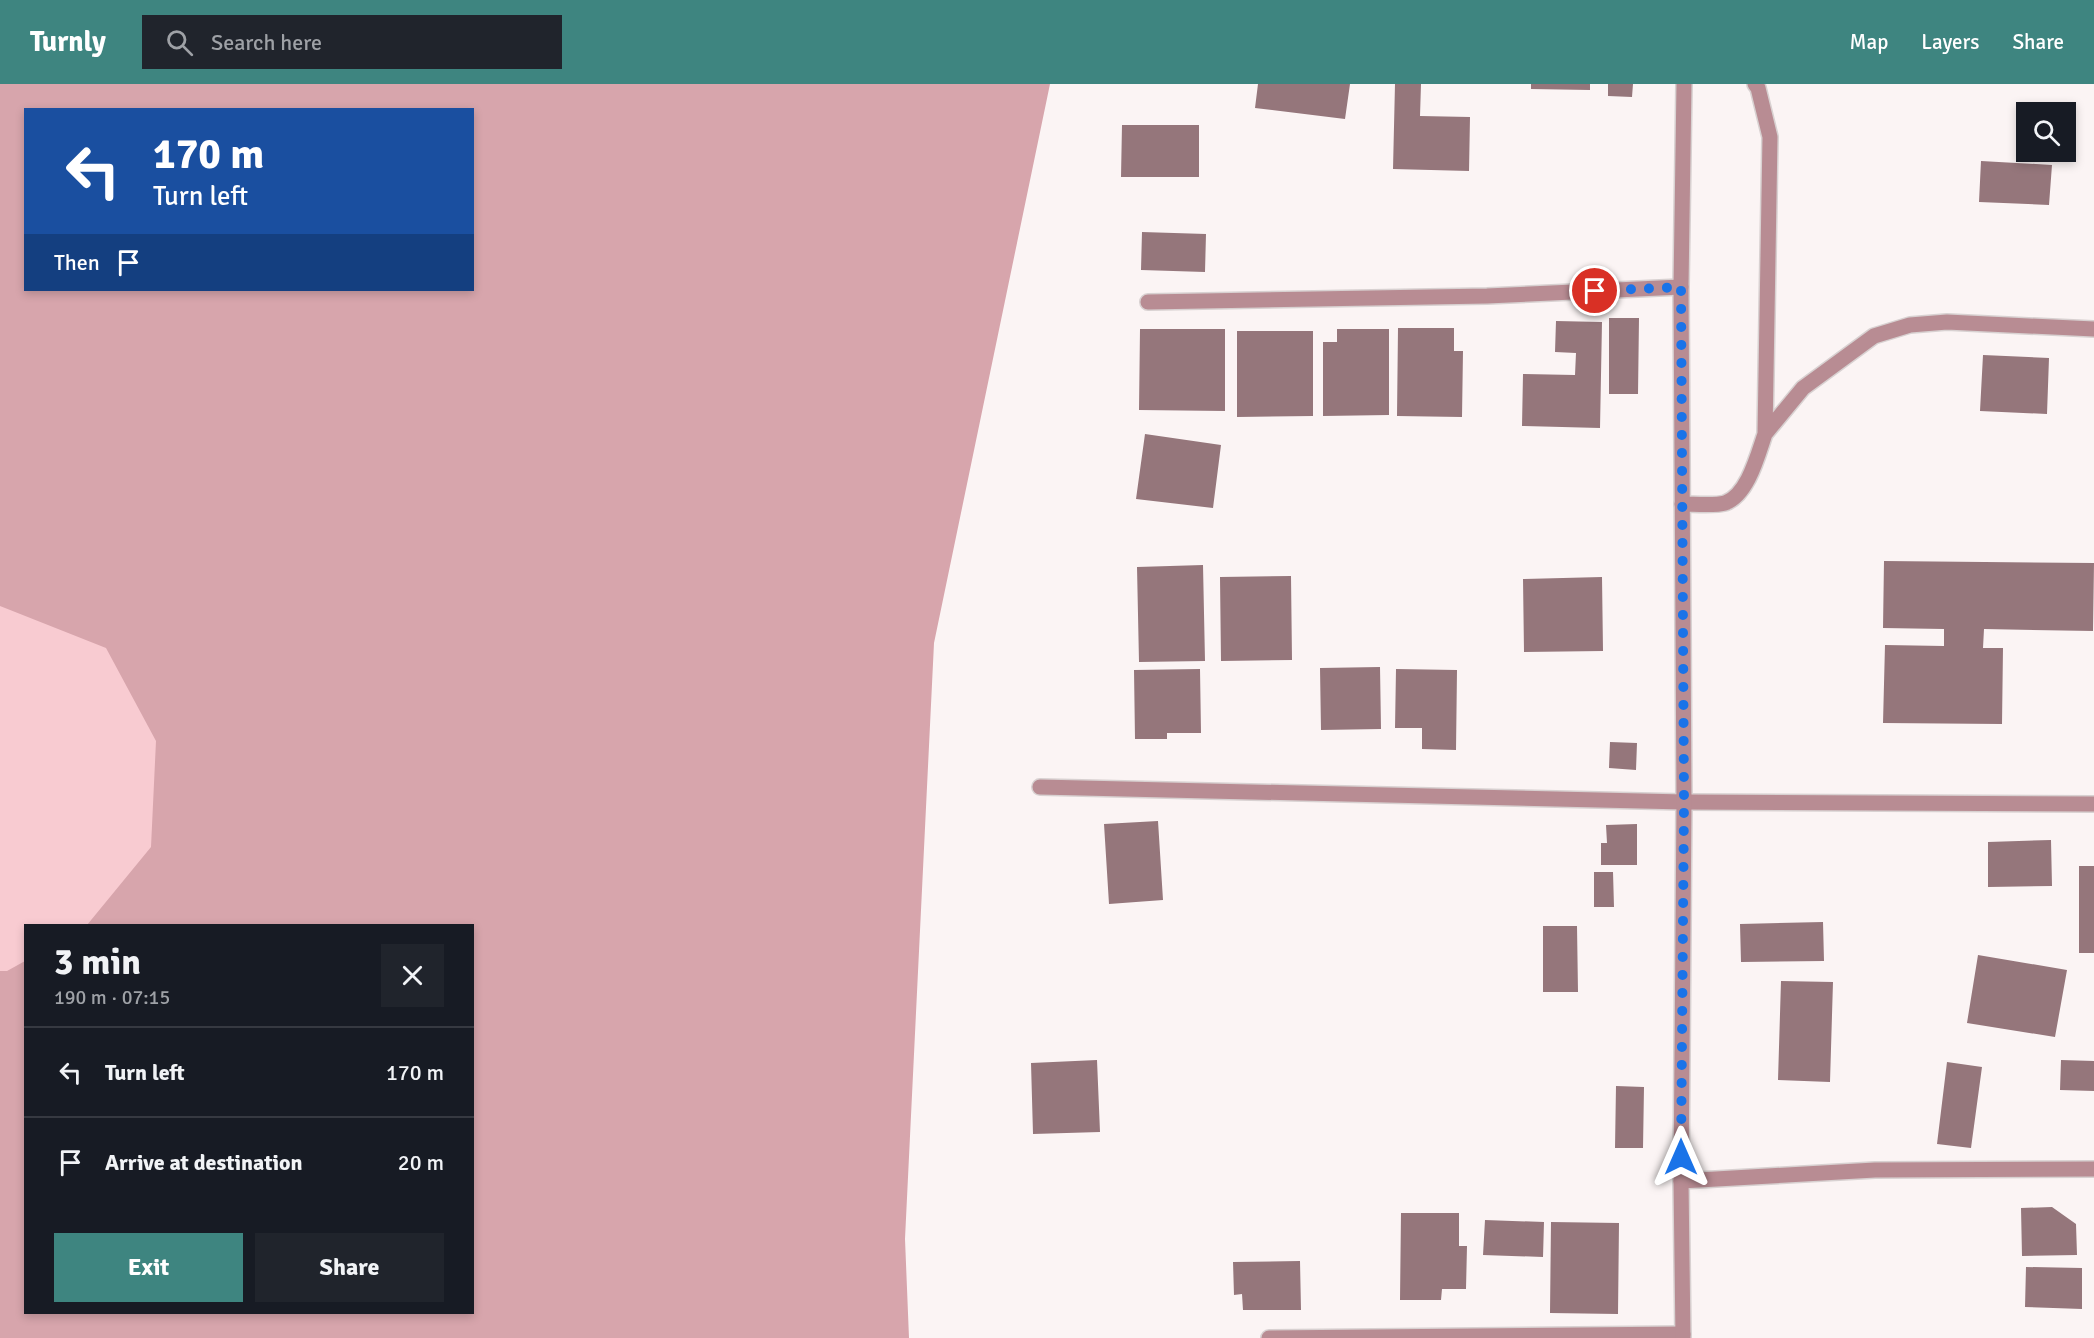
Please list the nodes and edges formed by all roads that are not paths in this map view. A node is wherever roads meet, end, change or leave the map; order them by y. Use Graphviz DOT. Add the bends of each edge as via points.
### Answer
graph roads {
  1 [pos="1684,84"];
  2 [pos="1755,84"];
  3 [pos="1681,287"];
  4 [pos="1148,302"];
  5 [pos="2094,329"];
  6 [pos="1765,434"];
  7 [pos="1682,504"];
  8 [pos="1040,787"];
  9 [pos="1684,802"];
  10 [pos="2094,804"];
  11 [pos="2094,1169"];
  12 [pos="1681,1181"];
  13 [pos="1683,1336"];
  14 [pos="1269,1338"];
  1 -- 3 [label="street"];
  2 -- 6 [label="street" via="1770,137"];
  3 -- 4 [label="street" via="1487,296"];
  3 -- 7 [label="street"];
  5 -- 6 [label="street" via="1947,322 1910,325 1874,336 1803,387"];
  6 -- 7 [label="street" via="1742,490 1726,502"];
  7 -- 9 [label="street"];
  8 -- 9 [label="street"];
  9 -- 10 [label="street"];
  9 -- 12 [label="street"];
  11 -- 12 [label="street" via="1875,1170"];
  12 -- 13 [label="street"];
  13 -- 14 [label="street"];
}
